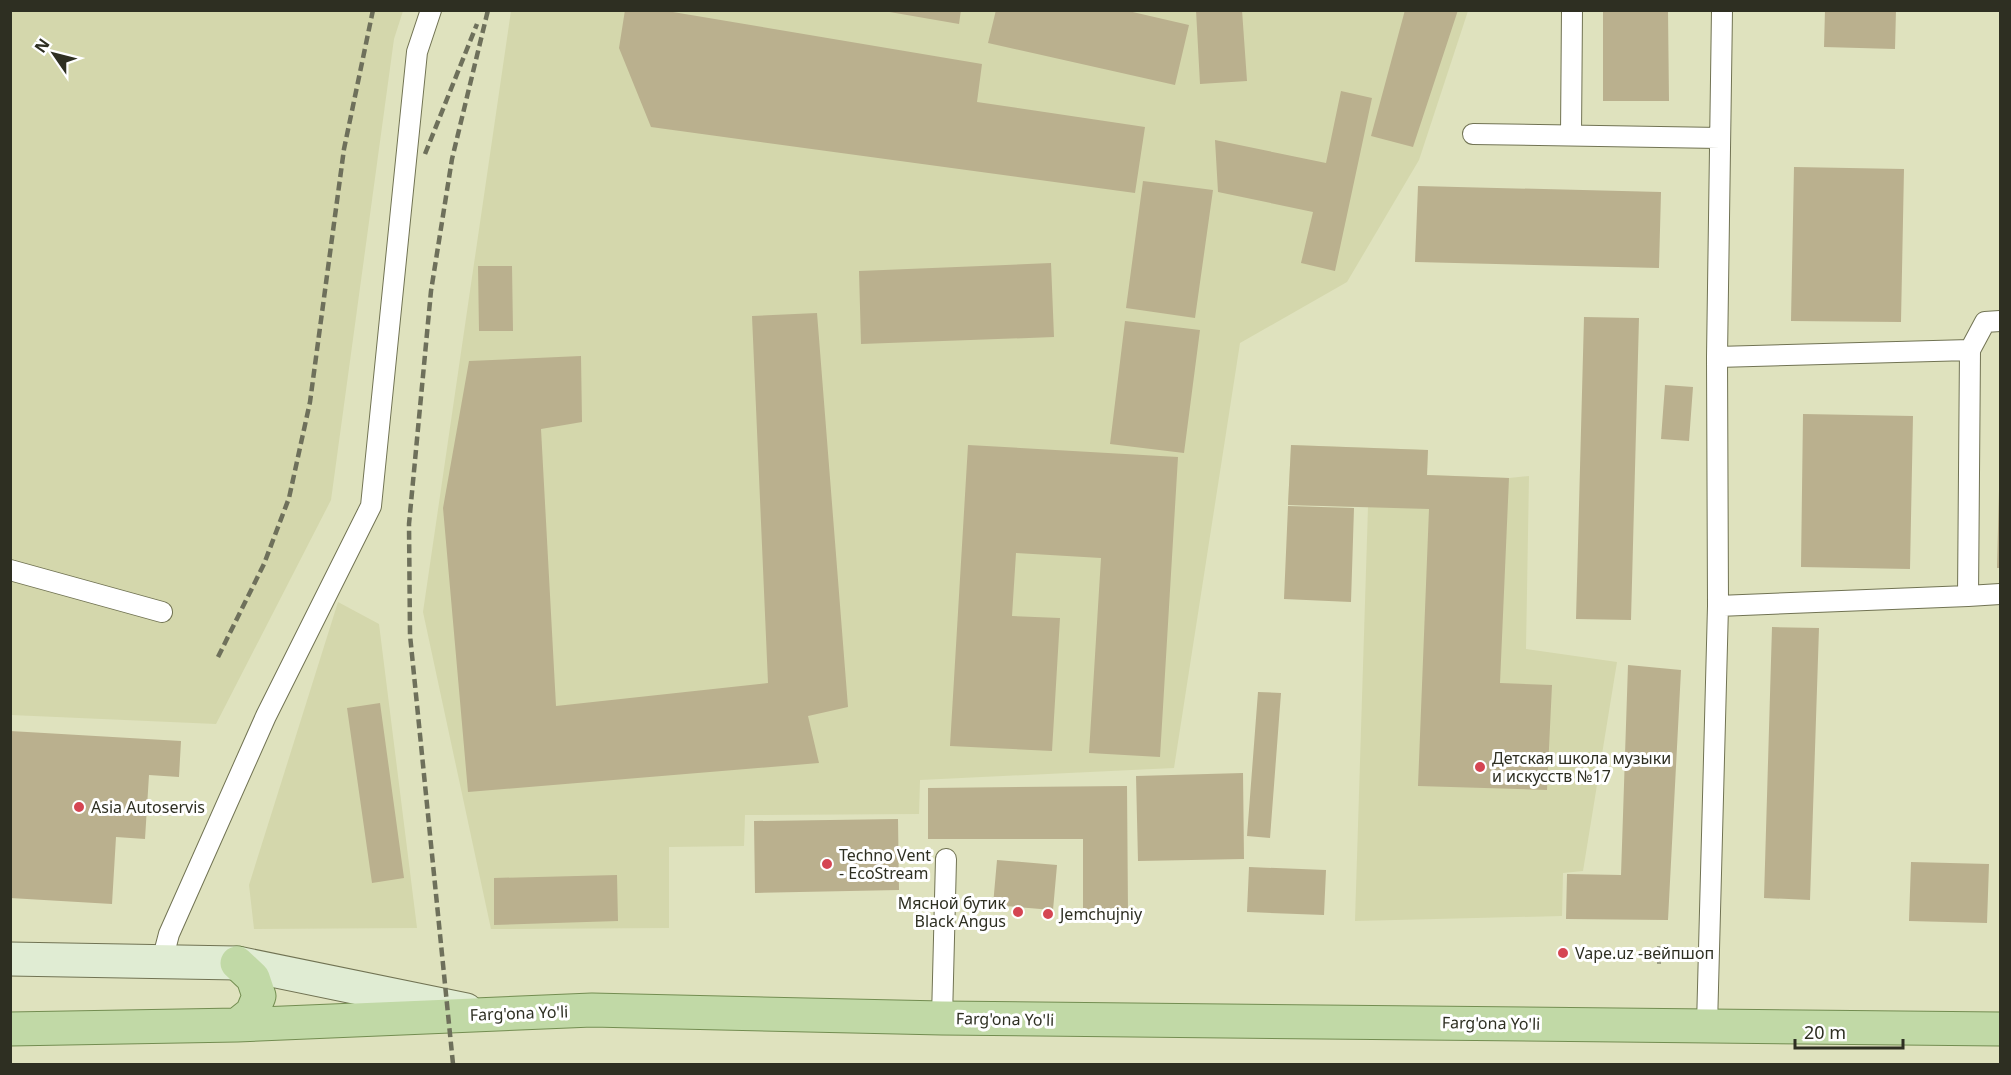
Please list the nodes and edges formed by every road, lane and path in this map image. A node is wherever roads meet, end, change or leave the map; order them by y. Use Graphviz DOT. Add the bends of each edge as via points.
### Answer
graph roads {
  1 [pos="431,10"];
  2 [pos="1572,10"];
  3 [pos="1722,10"];
  4 [pos="1473,134"];
  5 [pos="1571,135"];
  6 [pos="1720,138"];
  7 [pos="2001,321"];
  8 [pos="1970,350"];
  9 [pos="1717,357"];
  10 [pos="10,570"];
  11 [pos="2001,594"];
  12 [pos="1968,596"];
  13 [pos="1718,606"];
  14 [pos="162,612"];
  15 [pos="946,859"];
  16 [pos="1659,945"];
  17 [pos="10,959"];
  18 [pos="162,961"];
  19 [pos="237,963"];
  20 [pos="1659,964"];
  21 [pos="486,1014"];
  22 [pos="942,1018"];
  23 [pos="237,1025"];
  24 [pos="1707,1026"];
  25 [pos="10,1029"];
  26 [pos="2001,1029"];
  1 -- 18 [label="lane" via="417,52 371,506 266,717 168,934"];
  2 -- 5 [label="lane"];
  3 -- 6 [label="lane"];
  4 -- 5 [label="lane"];
  5 -- 6 [label="lane"];
  6 -- 9 [label="lane"];
  7 -- 8 [label="lane" via="1985,322"];
  8 -- 9 [label="lane"];
  8 -- 12 [label="lane"];
  9 -- 13 [label="lane"];
  10 -- 14 [label="lane"];
  11 -- 12 [label="lane"];
  12 -- 13 [label="lane"];
  13 -- 24 [label="lane"];
  15 -- 22 [label="lane"];
  16 -- 20 [label="path"];
  17 -- 18 [label="street"];
  18 -- 19 [label="street"];
  19 -- 21 [label="street"];
  19 -- 23 [label="main road" via="253,978 259,996 252,1013"];
  21 -- 22 [label="main road, Farg'ona Yo'li" via="592,1010"];
  21 -- 23 [label="main road, Farg'ona Yo'li"];
  22 -- 24 [label="main road, Farg'ona Yo'li"];
  23 -- 25 [label="main road, Farg'ona Yo'li"];
  24 -- 26 [label="main road, Farg'ona Yo'li"];
}
